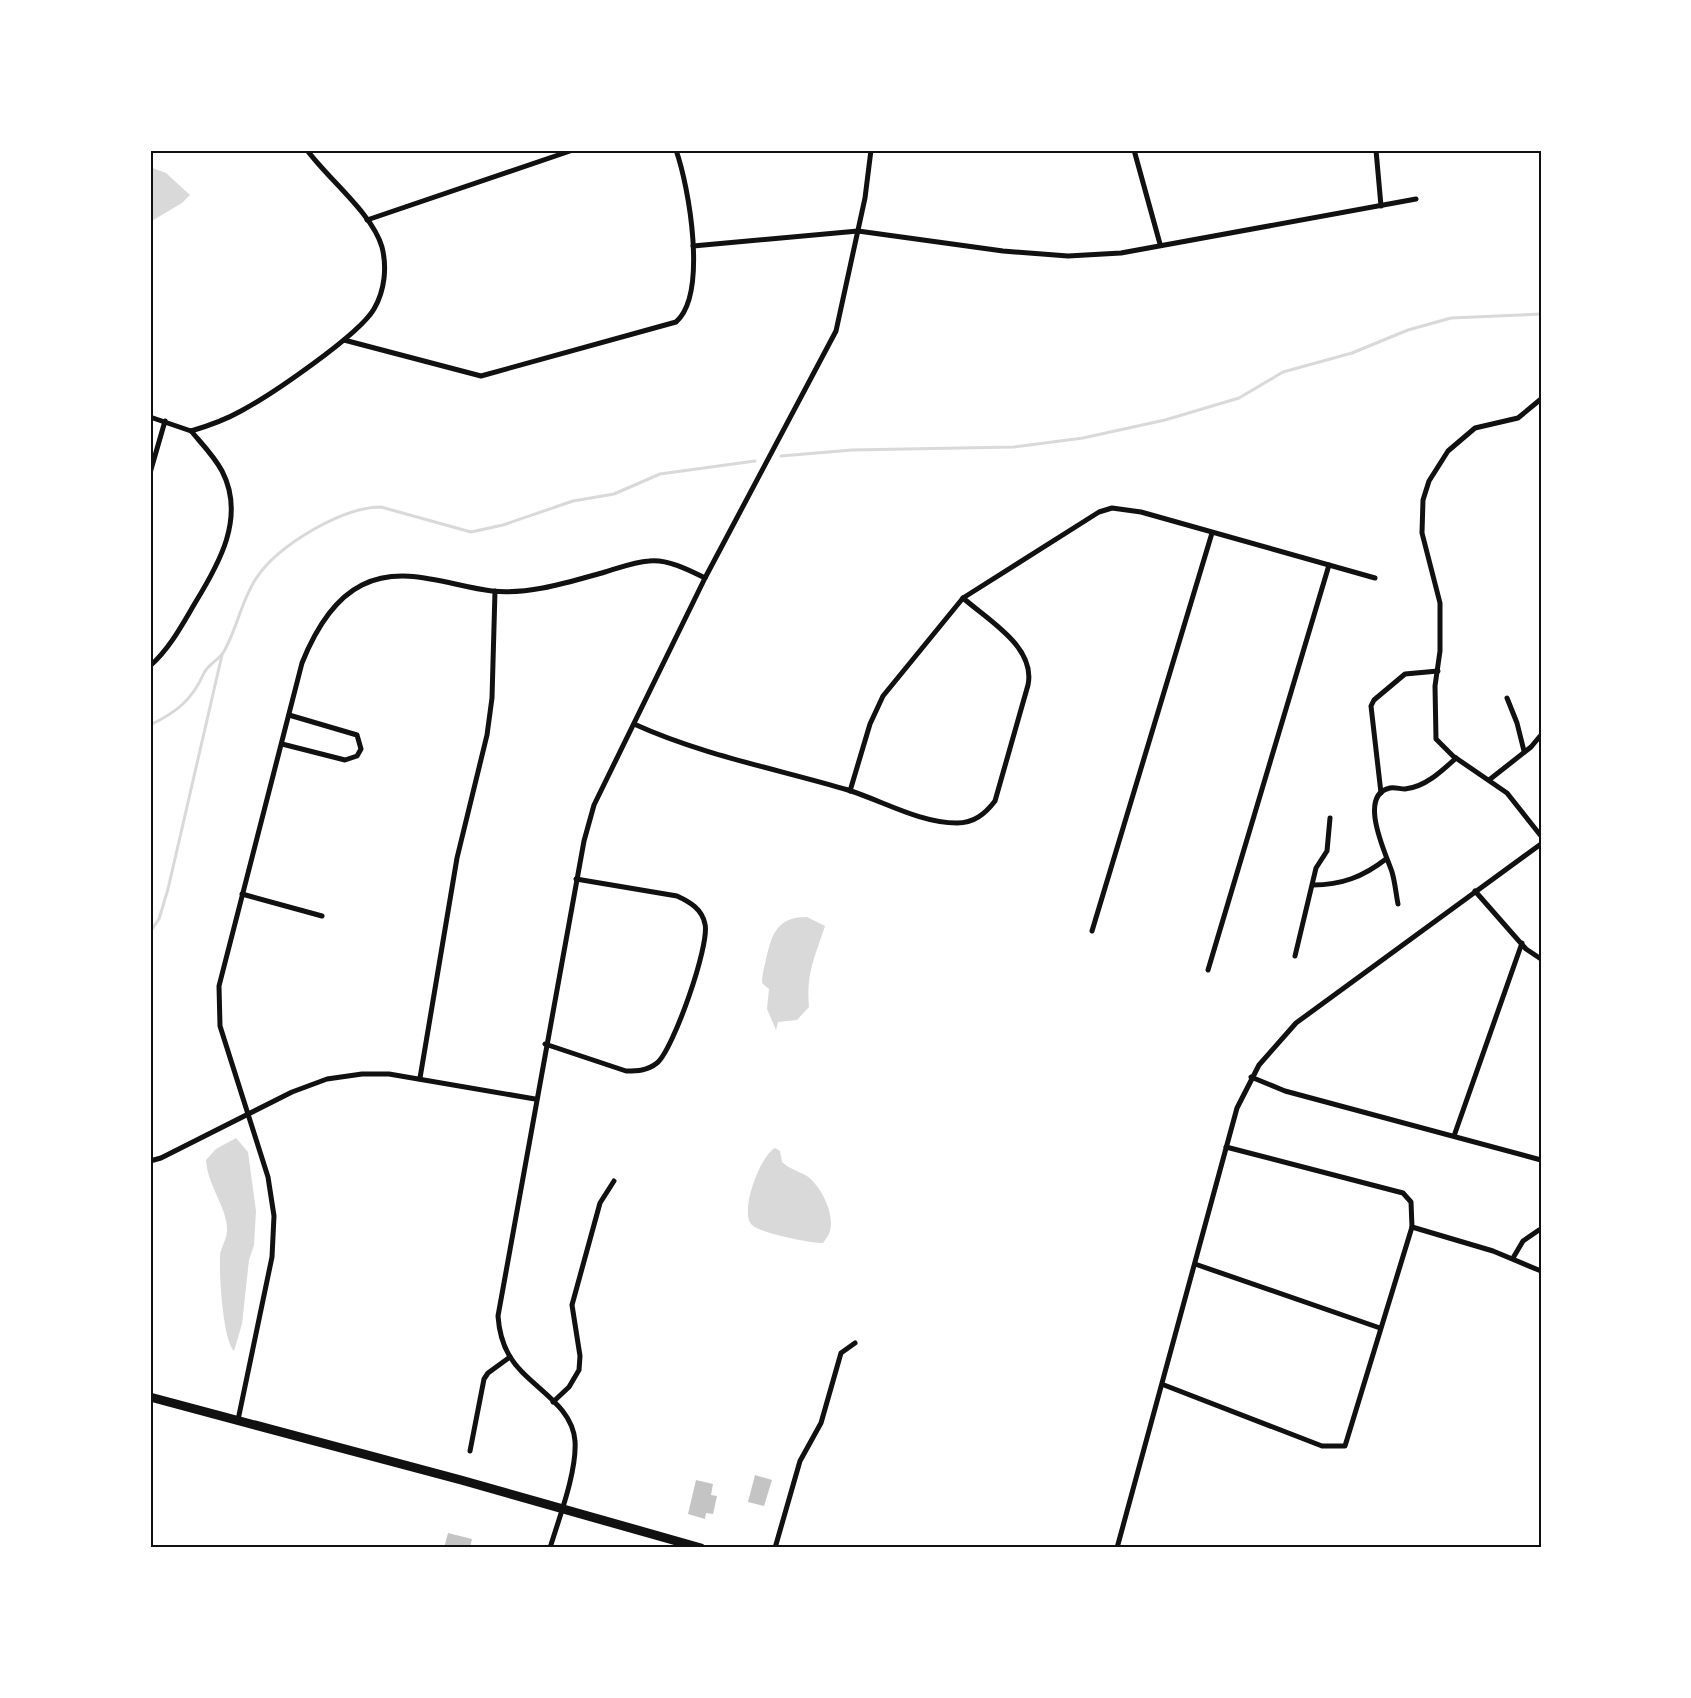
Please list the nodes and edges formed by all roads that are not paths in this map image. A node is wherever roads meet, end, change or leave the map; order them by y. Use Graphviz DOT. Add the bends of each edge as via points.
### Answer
graph roads {
  1 [pos="307,150"];
  2 [pos="573,150"];
  3 [pos="676,150"];
  4 [pos="871,150"];
  5 [pos="1134,150"];
  6 [pos="1376,150"];
  7 [pos="1416,199"];
  8 [pos="1381,206"];
  9 [pos="367,220"];
  10 [pos="858,231"];
  11 [pos="1160,244"];
  12 [pos="693,246"];
  13 [pos="344,340"];
  14 [pos="1541,399"];
  15 [pos="150,417"];
  16 [pos="165,421"];
  17 [pos="191,431"];
  18 [pos="150,473"];
  19 [pos="1212,533"];
  20 [pos="1329,565"];
  21 [pos="705,578"];
  22 [pos="1375,578"];
  23 [pos="495,591"];
  24 [pos="963,598"];
  25 [pos="150,666"];
  26 [pos="1438,671"];
  27 [pos="1507,698"];
  28 [pos="289,715"];
  29 [pos="634,723"];
  30 [pos="1541,735"];
  31 [pos="282,744"];
  32 [pos="1524,751"];
  33 [pos="1456,758"];
  34 [pos="1489,780"];
  35 [pos="850,791"];
  36 [pos="1381,793"];
  37 [pos="1330,818"];
  38 [pos="1541,836"];
  39 [pos="1541,844"];
  40 [pos="1386,859"];
  41 [pos="576,879"];
  42 [pos="1312,885"];
  43 [pos="1475,891"];
  44 [pos="242,894"];
  45 [pos="1398,904"];
  46 [pos="322,916"];
  47 [pos="1092,932"];
  48 [pos="1522,943"];
  49 [pos="1295,956"];
  50 [pos="1541,959"];
  51 [pos="1208,970"];
  52 [pos="545,1044"];
  53 [pos="1251,1077"];
  54 [pos="420,1078"];
  55 [pos="535,1099"];
  56 [pos="250,1114"];
  57 [pos="1454,1136"];
  58 [pos="1226,1147"];
  59 [pos="1541,1160"];
  60 [pos="150,1161"];
  61 [pos="614,1181"];
  62 [pos="1412,1227"];
  63 [pos="1539,1230"];
  64 [pos="1513,1258"];
  65 [pos="1195,1264"];
  66 [pos="1541,1270"];
  67 [pos="1380,1328"];
  68 [pos="855,1343"];
  69 [pos="510,1357"];
  70 [pos="1164,1385"];
  71 [pos="150,1397"];
  72 [pos="553,1401"];
  73 [pos="238,1420"];
  74 [pos="470,1451"];
  75 [pos="561,1508"];
  76 [pos="550,1548"];
  77 [pos="701,1548"];
  78 [pos="775,1548"];
  79 [pos="1117,1548"];
  1 -- 9 [label="street"];
  2 -- 9 [label="street"];
  3 -- 12 [label="street" via="685,182"];
  4 -- 10 [label="street"];
  5 -- 11 [label="street"];
  6 -- 8 [label="street"];
  7 -- 8 [label="street"];
  8 -- 11 [label="street"];
  9 -- 13 [label="street" via="381,247 383,284 368,318"];
  10 -- 11 [label="street" via="1068,256 1121,253"];
  10 -- 12 [label="street"];
  10 -- 21 [label="street" via="836,331"];
  12 -- 13 [label="street" via="689,295 676,322 490,375 473,375"];
  13 -- 17 [label="street" via="243,410"];
  14 -- 26 [label="street" via="1518,418 1475,428 1448,451 1429,481 1423,500 1422,533 1440,603"];
  15 -- 16 [label="street"];
  16 -- 17 [label="street"];
  16 -- 18 [label="street"];
  17 -- 25 [label="street" via="222,470 230,499 227,542 213,574 174,638"];
  19 -- 20 [label="street"];
  19 -- 24 [label="street" via="1142,512 1112,508 1086,519"];
  19 -- 47 [label="street"];
  20 -- 22 [label="street"];
  20 -- 51 [label="street"];
  21 -- 23 [label="street" via="651,560 564,584"];
  21 -- 29 [label="street"];
  23 -- 28 [label="street" via="396,576 362,585 326,617 309,645"];
  23 -- 54 [label="street" via="487,735 458,858"];
  24 -- 35 [label="street" via="883,696 870,724"];
  24 -- 35 [label="street" via="1020,649 1030,669 1029,686 994,801 977,819 956,823 928,818"];
  26 -- 33 [label="street" via="1434,731 1436,739"];
  26 -- 36 [label="street" via="1406,674 1371,706"];
  27 -- 32 [label="street"];
  28 -- 31 [label="street"];
  28 -- 31 [label="street" via="357,735 361,750 345,760"];
  29 -- 35 [label="street" via="685,744"];
  29 -- 41 [label="street" via="594,806"];
  30 -- 32 [label="street"];
  31 -- 44 [label="street"];
  32 -- 34 [label="street"];
  33 -- 34 [label="street"];
  33 -- 36 [label="street" via="1437,776 1406,789 1390,788"];
  34 -- 38 [label="street" via="1514,800"];
  36 -- 40 [label="street" via="1374,818"];
  37 -- 42 [label="street" via="1327,851 1316,868"];
  39 -- 43 [label="street"];
  40 -- 42 [label="street" via="1342,883"];
  40 -- 45 [label="street"];
  41 -- 52 [label="street"];
  41 -- 52 [label="street" via="683,898 697,908 705,921 706,941 674,1032 664,1056 656,1064 626,1071"];
  42 -- 49 [label="street"];
  43 -- 48 [label="street"];
  43 -- 53 [label="street" via="1296,1023"];
  44 -- 46 [label="street"];
  44 -- 56 [label="street" via="219,986 219,1010 220,1026"];
  48 -- 50 [label="street"];
  48 -- 57 [label="street"];
  52 -- 55 [label="street"];
  53 -- 57 [label="street"];
  53 -- 58 [label="street"];
  54 -- 55 [label="street"];
  54 -- 56 [label="street" via="362,1074 327,1079"];
  55 -- 69 [label="street" via="499,1302 499,1328"];
  56 -- 60 [label="street"];
  56 -- 73 [label="street" via="268,1177 274,1216 272,1257"];
  57 -- 59 [label="street"];
  58 -- 62 [label="street" via="1403,1193 1411,1202"];
  58 -- 65 [label="street"];
  61 -- 72 [label="street" via="599,1206 572,1305 579,1370 569,1387"];
  62 -- 64 [label="street"];
  62 -- 67 [label="street"];
  63 -- 64 [label="street" via="1523,1241"];
  64 -- 66 [label="street"];
  65 -- 67 [label="street"];
  65 -- 70 [label="street"];
  67 -- 70 [label="street" via="1345,1446 1322,1446"];
  68 -- 78 [label="street" via="841,1353 821,1423 800,1461"];
  69 -- 72 [label="street"];
  69 -- 74 [label="street" via="484,1379"];
  70 -- 79 [label="street"];
  71 -- 73 [label="highway"];
  72 -- 75 [label="street" via="570,1422 575,1442"];
  73 -- 75 [label="highway"];
  75 -- 76 [label="street"];
  75 -- 77 [label="highway"];
}
